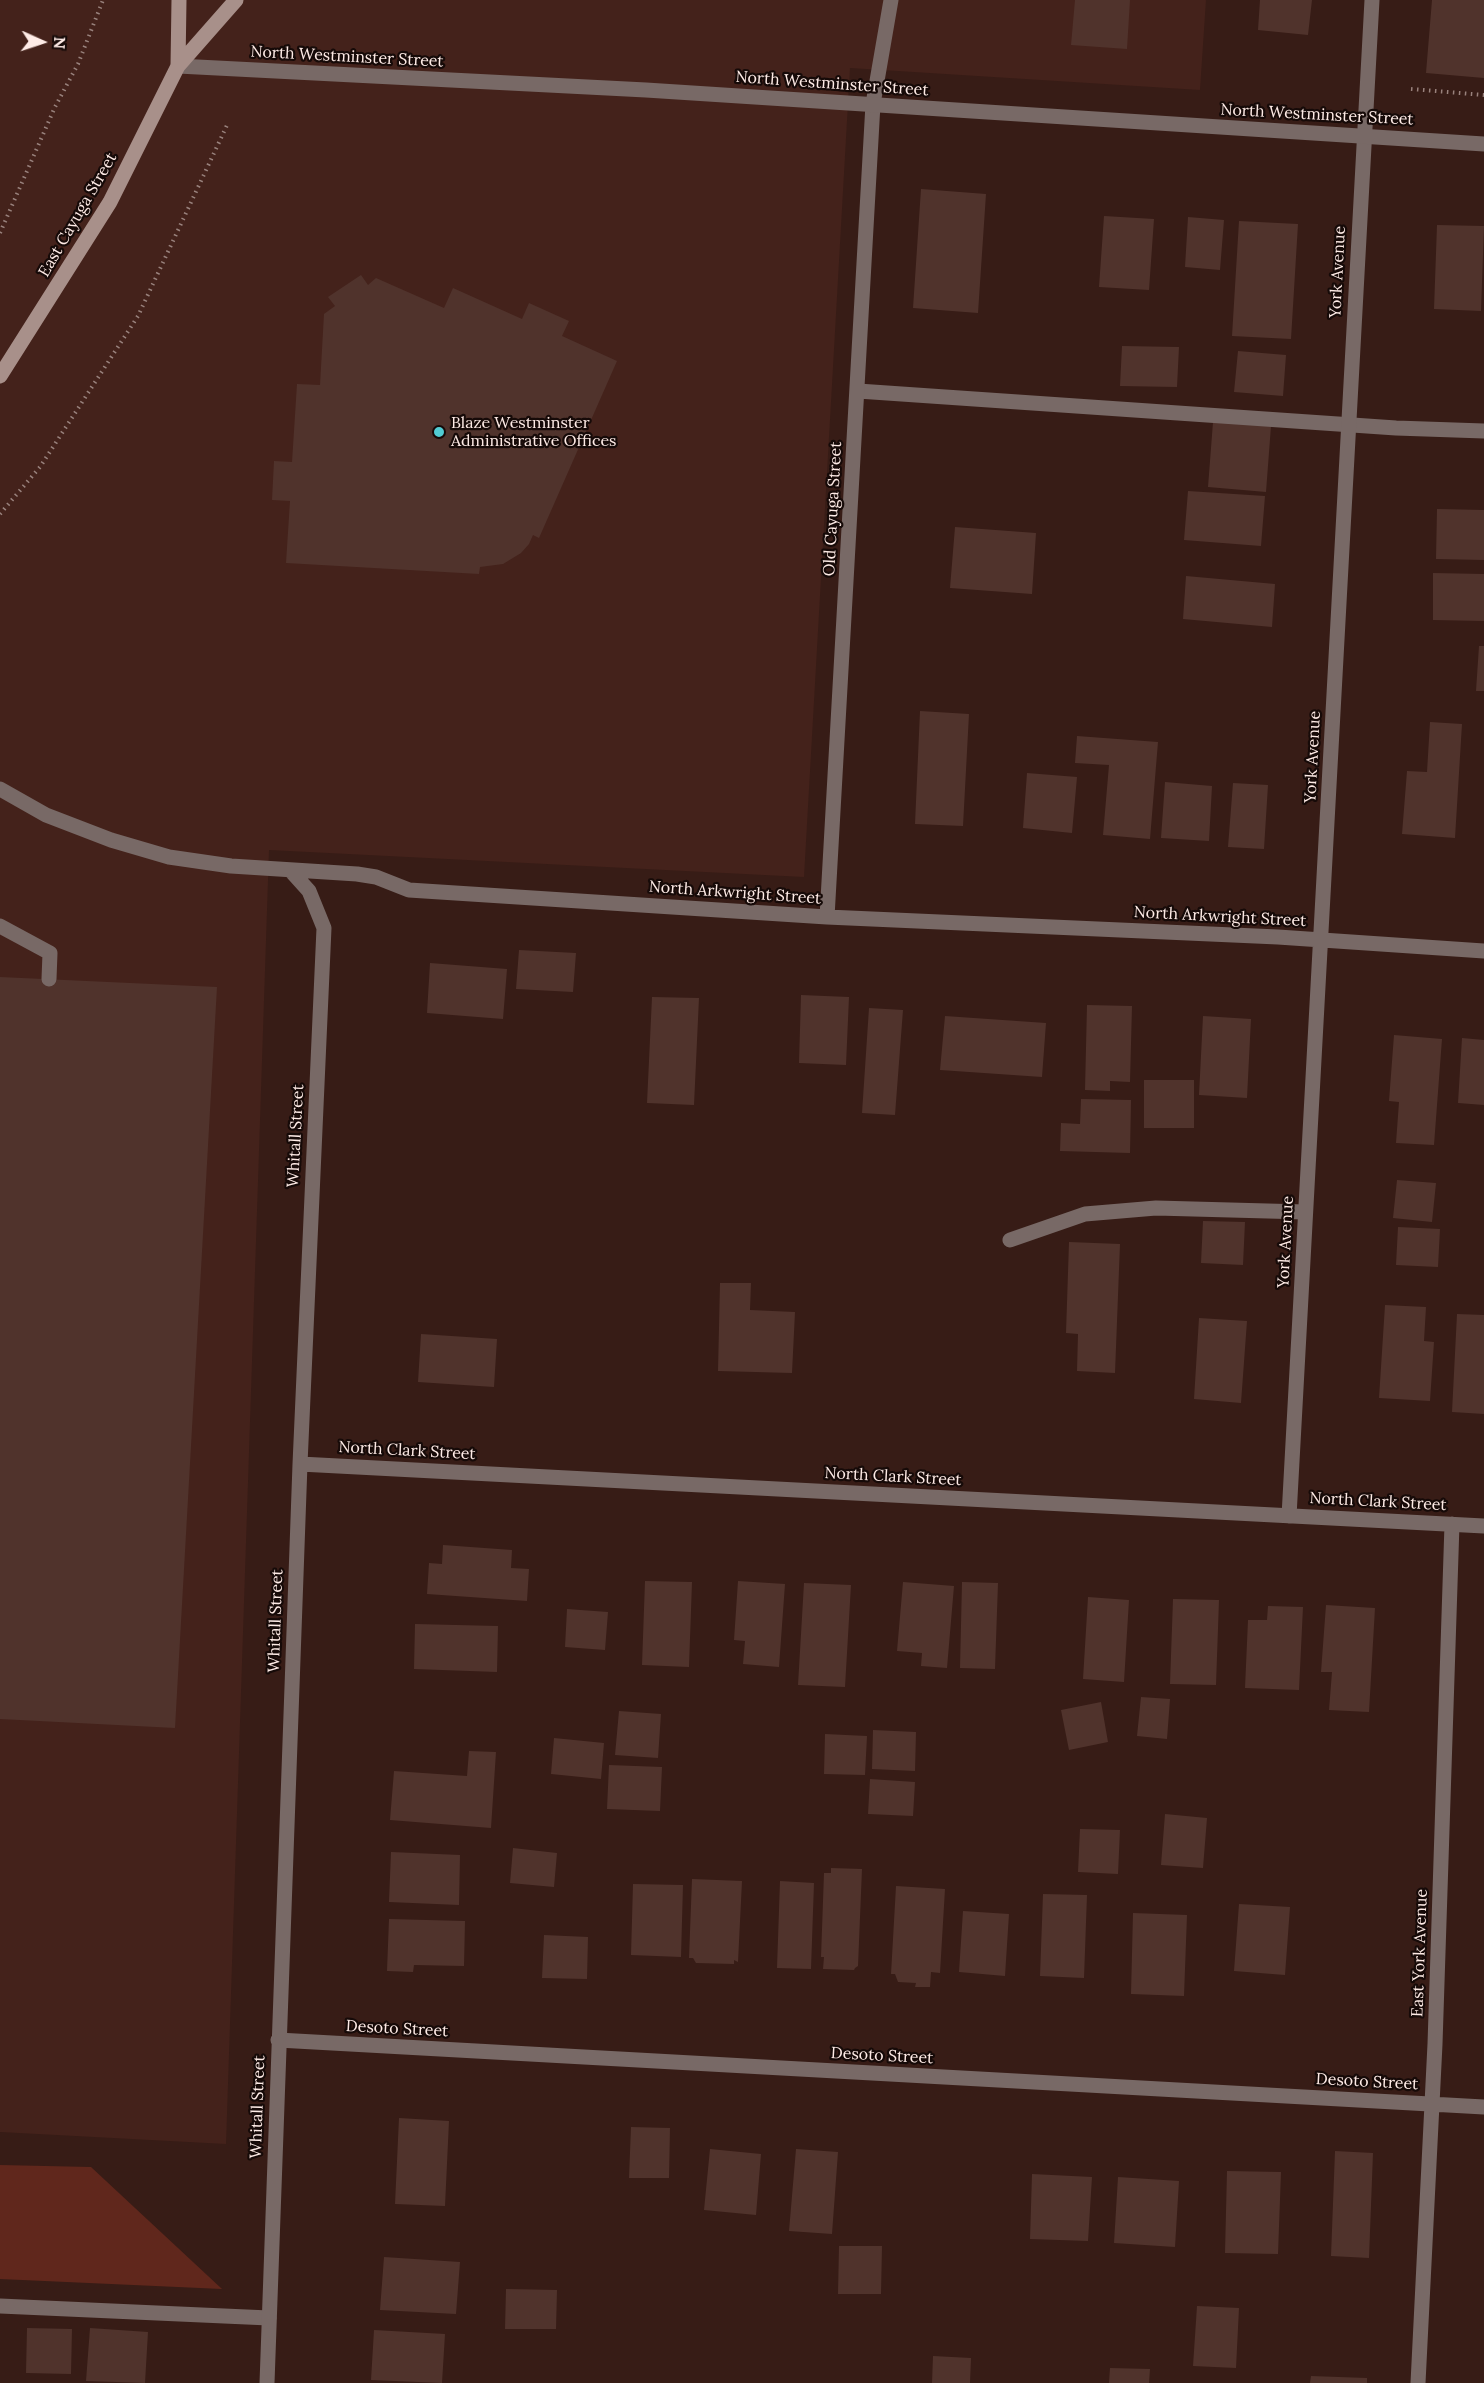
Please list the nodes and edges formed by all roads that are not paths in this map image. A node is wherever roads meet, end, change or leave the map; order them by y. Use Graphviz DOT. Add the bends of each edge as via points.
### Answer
graph roads {
  1 [pos="179,0"];
  2 [pos="236,0"];
  3 [pos="891,0"];
  4 [pos="1372,0"];
  5 [pos="178,66"];
  6 [pos="873,104"];
  7 [pos="1364,137"];
  8 [pos="1484,144"];
  9 [pos="0,376"];
  10 [pos="858,391"];
  11 [pos="1348,424"];
  12 [pos="1484,431"];
  13 [pos="0,789"];
  14 [pos="291,871"];
  15 [pos="827,917"];
  16 [pos="0,926"];
  17 [pos="1322,941"];
  18 [pos="1484,951"];
  19 [pos="50,979"];
  20 [pos="1305,1212"];
  21 [pos="1010,1240"];
  22 [pos="300,1464"];
  23 [pos="1290,1516"];
  24 [pos="1452,1524"];
  25 [pos="1484,1526"];
  26 [pos="278,2040"];
  27 [pos="1433,2104"];
  28 [pos="1484,2106"];
  29 [pos="0,2306"];
  30 [pos="269,2318"];
  31 [pos="267,2383"];
  32 [pos="1418,2383"];
  1 -- 5 [label="main road, East Cayuga Street"];
  2 -- 5 [label="main road, East Cayuga Street"];
  3 -- 6 [label="street, Old Cayuga Street"];
  4 -- 7 [label="street, York Avenue"];
  5 -- 6 [label="street, North Westminster Street"];
  5 -- 9 [label="main road, East Cayuga Street" via="110,202"];
  6 -- 7 [label="street, North Westminster Street"];
  6 -- 10 [label="street, Old Cayuga Street"];
  7 -- 8 [label="street, North Westminster Street"];
  7 -- 11 [label="street, York Avenue"];
  10 -- 11 [label="street"];
  10 -- 15 [label="street, Old Cayuga Street"];
  11 -- 12 [label="street"];
  11 -- 17 [label="street, York Avenue"];
  13 -- 14 [label="street, North Arkwright Street" via="46,815 169,857"];
  14 -- 15 [label="street, North Arkwright Street" via="376,877 409,890"];
  14 -- 22 [label="street, Whitall Street" via="309,891 324,928"];
  15 -- 17 [label="street, North Arkwright Street"];
  16 -- 19 [label="street" via="50,953"];
  17 -- 18 [label="street, North Arkwright Street"];
  17 -- 20 [label="street, York Avenue"];
  20 -- 21 [label="street" via="1144,1209 1085,1214"];
  20 -- 23 [label="street, York Avenue"];
  22 -- 23 [label="street, North Clark Street"];
  22 -- 26 [label="street, Whitall Street"];
  23 -- 24 [label="street, North Clark Street"];
  24 -- 25 [label="street, North Clark Street"];
  24 -- 27 [label="street, East York Avenue"];
  26 -- 27 [label="street, Desoto Street"];
  26 -- 30 [label="street, Whitall Street"];
  27 -- 28 [label="street, Desoto Street"];
  27 -- 32 [label="street, East York Avenue"];
  29 -- 30 [label="street"];
  30 -- 31 [label="street, Whitall Street"];
}
